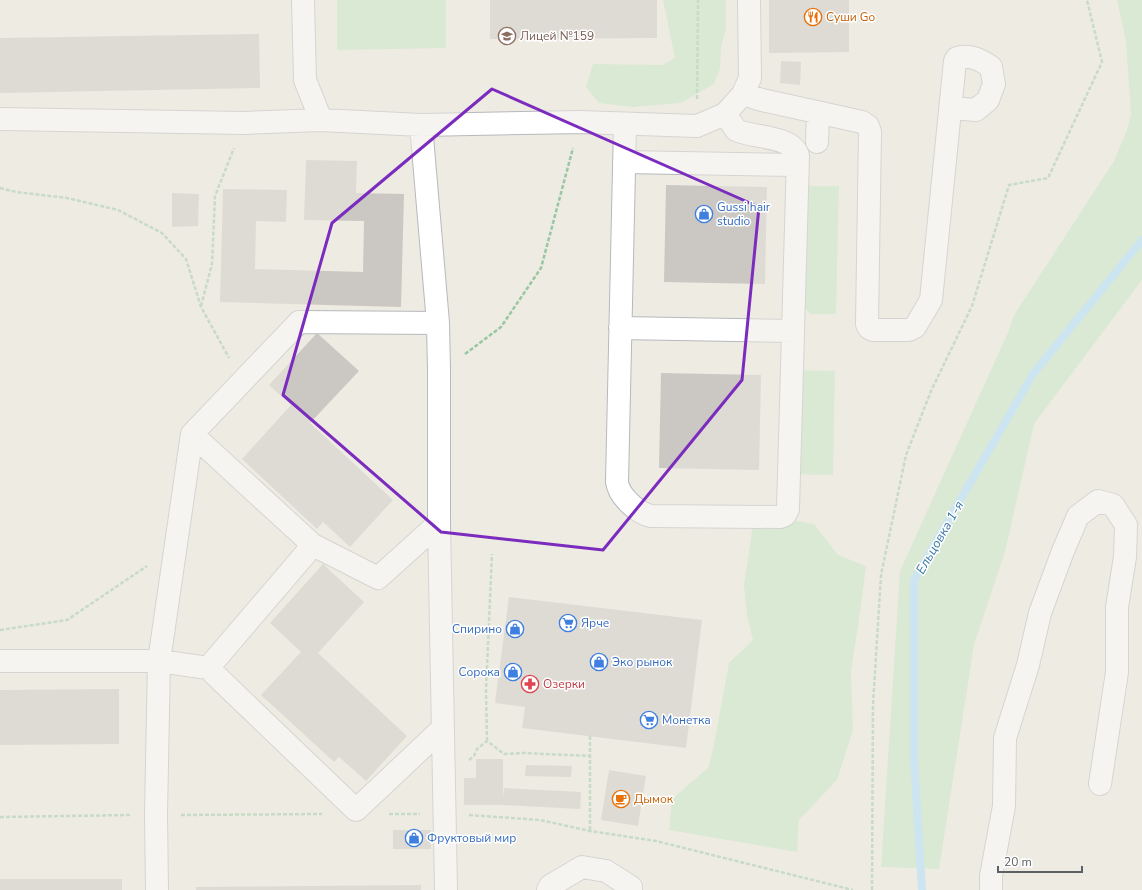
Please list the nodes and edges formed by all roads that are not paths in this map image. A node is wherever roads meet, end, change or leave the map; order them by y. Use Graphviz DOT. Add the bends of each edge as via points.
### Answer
graph roads {
  1 [pos="303,0"];
  2 [pos="749,0"];
  3 [pos="743,94"];
  4 [pos="951,108"];
  5 [pos="818,113"];
  6 [pos="725,114"];
  7 [pos="0,119"];
  8 [pos="321,120"];
  9 [pos="625,124"];
  10 [pos="421,125"];
  11 [pos="817,142"];
  12 [pos="624,162"];
  13 [pos="797,165"];
  14 [pos="438,323"];
  15 [pos="620,328"];
  16 [pos="793,331"];
  17 [pos="192,434"];
  18 [pos="438,523"];
  19 [pos="313,545"];
  20 [pos="0,661"];
  21 [pos="159,661"];
  22 [pos="208,668"];
  23 [pos="443,728"];
  24 [pos="1100,784"];
  25 [pos="157,890"];
  26 [pos="446,890"];
  27 [pos="548,890"];
  28 [pos="631,890"];
  29 [pos="991,890"];
  1 -- 8 [label="lane" via="305,80"];
  2 -- 3 [label="lane" via="750,78"];
  3 -- 5 [label="lane"];
  3 -- 6 [label="lane"];
  4 -- 5 [label="lane" via="932,296 915,326 909,330 873,330 867,324 870,132 868,126 862,122"];
  5 -- 11 [label="lane"];
  6 -- 9 [label="lane" via="697,126"];
  6 -- 13 [label="lane" via="733,128 739,132 768,137 792,147 796,151"];
  7 -- 8 [label="lane" via="244,123"];
  8 -- 10 [label="lane"];
  9 -- 10 [label="lane" via="580,122"];
  9 -- 12 [label="lane"];
  10 -- 14 [label="lane"];
  12 -- 13 [label="lane"];
  12 -- 15 [label="lane"];
  13 -- 16 [label="lane"];
  14 -- 17 [label="lane" via="299,322"];
  14 -- 18 [label="lane"];
  15 -- 16 [label="lane"];
  15 -- 16 [label="lane" via="618,489 638,511 651,516 785,515 788,509"];
  17 -- 19 [label="lane"];
  17 -- 21 [label="lane"];
  18 -- 19 [label="lane" via="378,578"];
  18 -- 23 [label="lane"];
  19 -- 22 [label="lane"];
  20 -- 21 [label="lane"];
  21 -- 22 [label="lane"];
  21 -- 25 [label="lane"];
  22 -- 23 [label="lane" via="356,810"];
  23 -- 26 [label="lane"];
  24 -- 29 [label="lane" via="1117,672 1117,607 1125,557 1126,525 1113,506 1098,501 1078,516 1063,551 1040,613 1028,665 1005,738 1004,806 991,876"];
  27 -- 28 [label="lane" via="550,886 582,867 606,871 631,887"];
}
